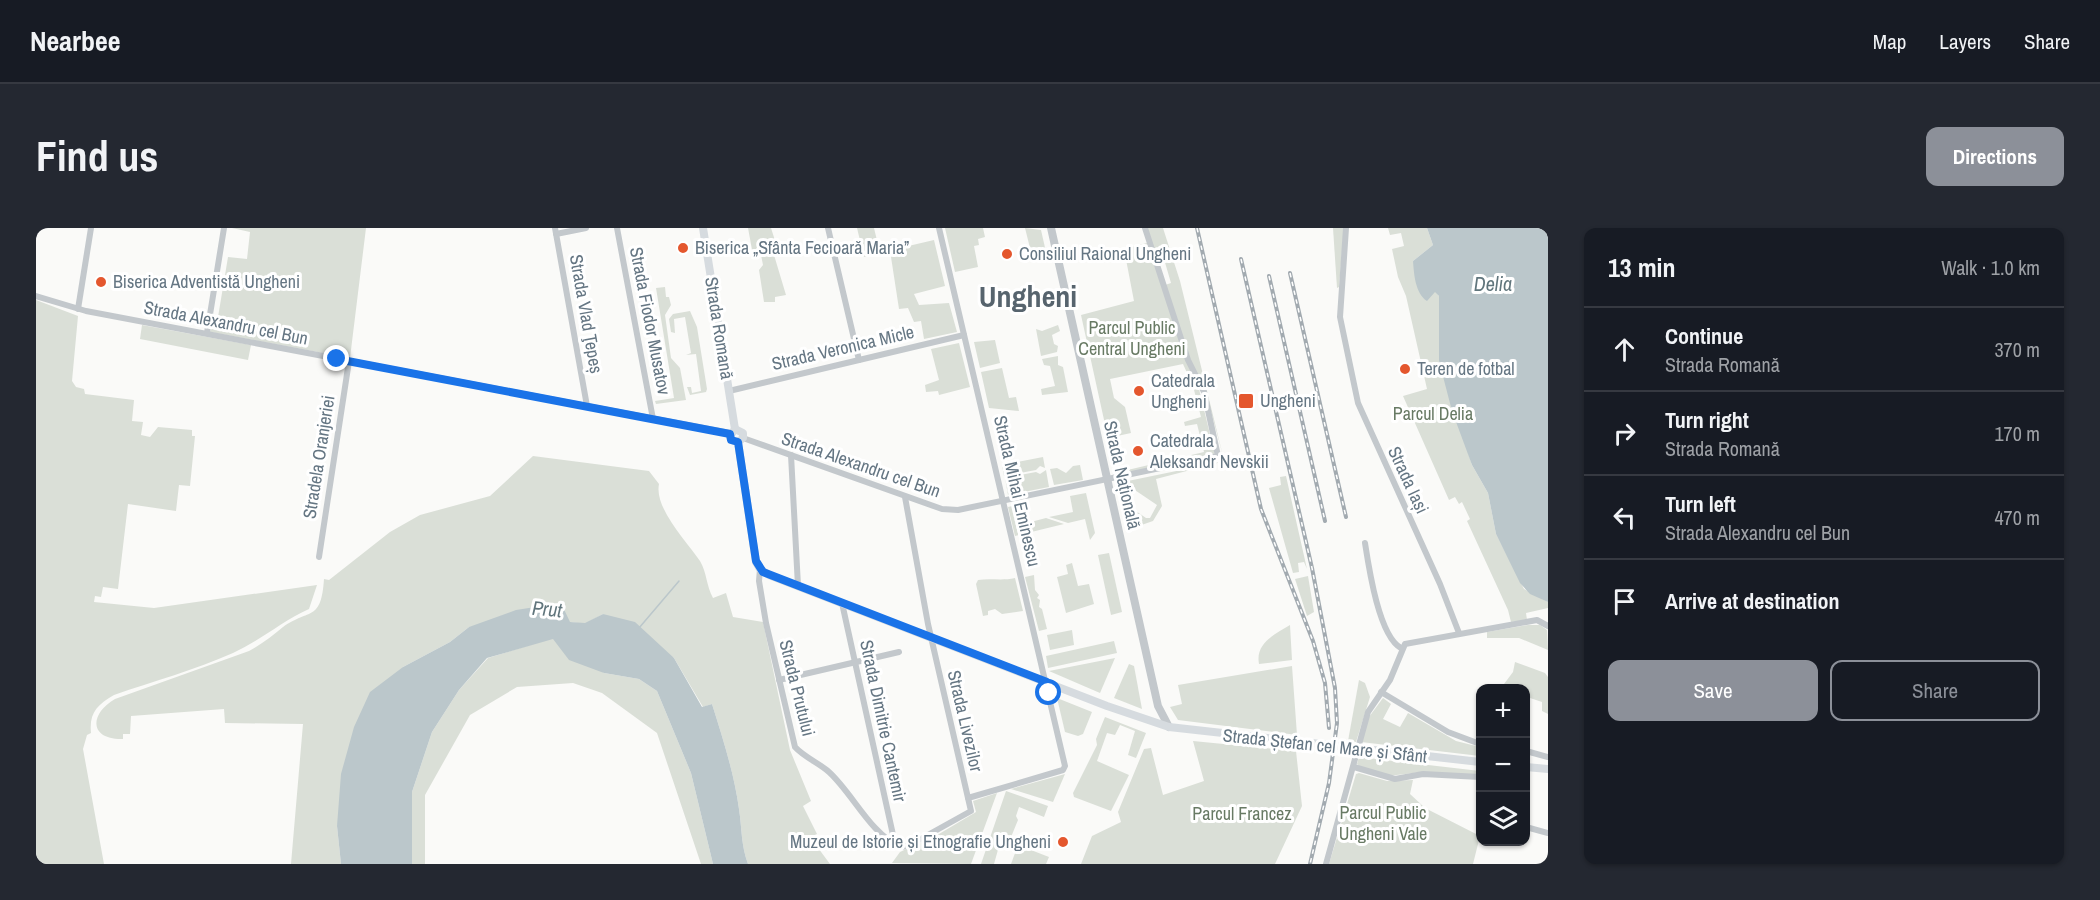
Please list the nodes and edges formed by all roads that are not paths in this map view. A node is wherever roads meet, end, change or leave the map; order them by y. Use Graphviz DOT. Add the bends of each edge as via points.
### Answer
graph roads {
  1 [pos="91,228"];
  2 [pos="224,228"];
  3 [pos="586,228"];
  4 [pos="617,228"];
  5 [pos="703,228"];
  6 [pos="828,228"];
  7 [pos="939,228"];
  8 [pos="1051,228"];
  9 [pos="1145,228"];
  10 [pos="1346,228"];
  11 [pos="555,231"];
  12 [pos="36,296"];
  13 [pos="78,309"];
  14 [pos="207,333"];
  15 [pos="964,335"];
  16 [pos="859,360"];
  17 [pos="349,361"];
  18 [pos="729,391"];
  19 [pos="587,406"];
  20 [pos="653,419"];
  21 [pos="733,431"];
  22 [pos="740,440"];
  23 [pos="791,455"];
  24 [pos="1107,481"];
  25 [pos="905,496"];
  26 [pos="1005,501"];
  27 [pos="1365,543"];
  28 [pos="319,557"];
  29 [pos="760,569"];
  30 [pos="798,586"];
  31 [pos="842,603"];
  32 [pos="1548,626"];
  33 [pos="1459,633"];
  34 [pos="931,638"];
  35 [pos="1401,648"];
  36 [pos="898,652"];
  37 [pos="854,662"];
  38 [pos="779,680"];
  39 [pos="1047,682"];
  40 [pos="1381,692"];
  41 [pos="1169,727"];
  42 [pos="1476,743"];
  43 [pos="1530,752"];
  44 [pos="1548,757"];
  45 [pos="1476,762"];
  46 [pos="1354,767"];
  47 [pos="1530,767"];
  48 [pos="1548,769"];
  49 [pos="1476,777"];
  50 [pos="968,798"];
  51 [pos="1530,828"];
  52 [pos="1548,833"];
  53 [pos="895,845"];
  54 [pos="1326,864"];
  1 -- 13 [label="street"];
  2 -- 14 [label="street"];
  3 -- 11 [label="street"];
  4 -- 20 [label="street, Strada Fiodor Musatov"];
  5 -- 18 [label="main road, Strada Romană"];
  6 -- 16 [label="street"];
  7 -- 15 [label="street, Strada Mihai Eminescu"];
  8 -- 24 [label="street, Strada Națională"];
  9 -- 24 [label="street, Strada Alexandru cel Bun" via="1188,360 1204,392 1218,456"];
  10 -- 33 [label="street, Strada Iași" via="1340,317 1358,403"];
  11 -- 19 [label="street, Strada Vlad Ţepeș"];
  12 -- 13 [label="street, Strada Alexandru cel Bun"];
  13 -- 14 [label="street, Strada Alexandru cel Bun"];
  14 -- 17 [label="street, Strada Alexandru cel Bun"];
  15 -- 16 [label="street, Strada Veronica Micle"];
  15 -- 26 [label="street, Strada Mihai Eminescu"];
  16 -- 18 [label="street, Strada Veronica Micle"];
  17 -- 19 [label="street, Strada Alexandru cel Bun"];
  17 -- 28 [label="street, Stradela Oranjeriei"];
  18 -- 21 [label="main road, Strada Romană"];
  19 -- 20 [label="street, Strada Alexandru cel Bun"];
  20 -- 21 [label="street, Strada Alexandru cel Bun"];
  21 -- 22 [label="main road" via="742,431"];
  22 -- 23 [label="street, Strada Alexandru cel Bun"];
  22 -- 29 [label="main road"];
  23 -- 25 [label="street, Strada Alexandru cel Bun"];
  23 -- 30 [label="street"];
  24 -- 26 [label="street, Strada Alexandru cel Bun"];
  24 -- 41 [label="street, Strada Națională" via="1158,706"];
  25 -- 26 [label="street, Strada Alexandru cel Bun" via="942,510"];
  25 -- 34 [label="street, Strada Livezilor"];
  26 -- 39 [label="street, Strada Mihai Eminescu"];
  27 -- 35 [label="street" via="1386,629 1390,639"];
  29 -- 30 [label="main road"];
  29 -- 38 [label="street, Strada Prutului" via="759,581"];
  30 -- 31 [label="main road"];
  31 -- 34 [label="main road"];
  31 -- 37 [label="street, Strada Dimitrie Cantemir"];
  32 -- 33 [label="street" via="1538,620"];
  33 -- 35 [label="street" via="1408,642"];
  34 -- 39 [label="main road"];
  34 -- 50 [label="street, Strada Livezilor"];
  35 -- 40 [label="street" via="1390,680"];
  36 -- 37 [label="street"];
  37 -- 38 [label="street"];
  37 -- 53 [label="street, Strada Dimitrie Cantemir"];
  38 -- 53 [label="street, Strada Prutului" via="795,747 841,783 883,836"];
  39 -- 41 [label="main road"];
  39 -- 50 [label="street, Strada Mihai Eminescu" via="1063,770"];
  40 -- 42 [label="street, Strada Ștefan cel Mare și Sfânt" via="1453,735"];
  40 -- 46 [label="street" via="1368,712"];
  41 -- 45 [label="main road, Strada Ștefan cel Mare și Sfânt"];
  43 -- 44 [label="street"];
  46 -- 49 [label="street" via="1395,779 1423,774"];
  46 -- 54 [label="street"];
  47 -- 48 [label="main road"];
  50 -- 53 [label="street, Strada Livezilor" via="971,811 904,848"];
  51 -- 52 [label="street"];
}
